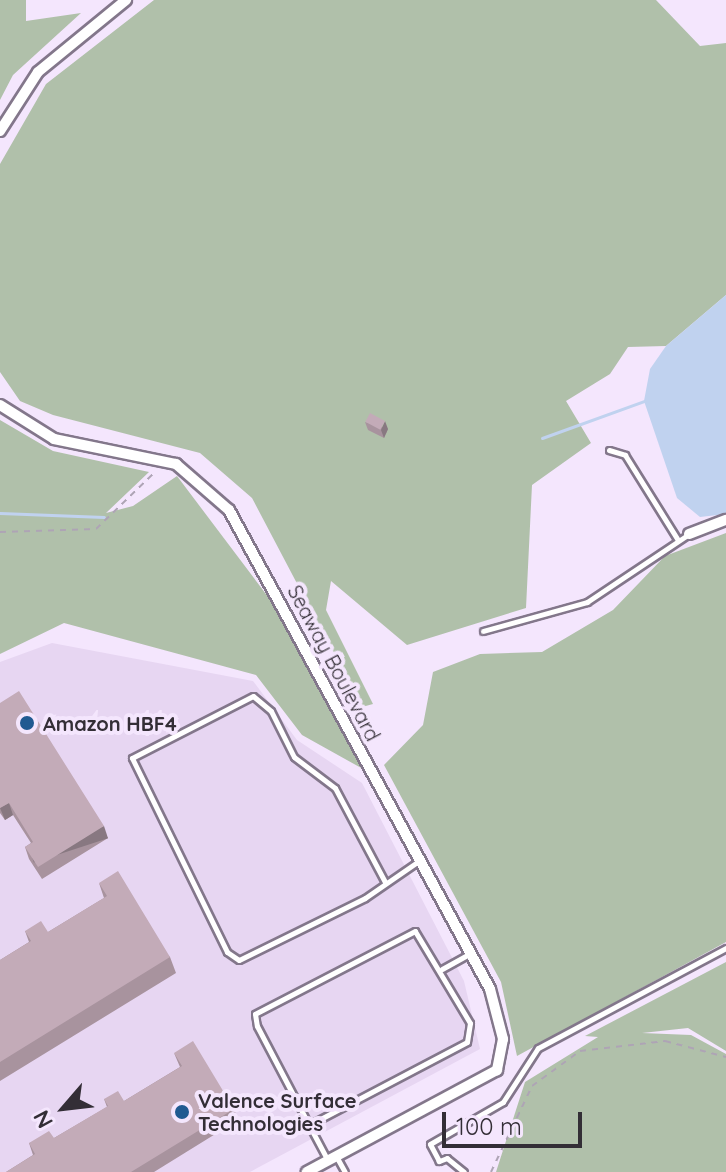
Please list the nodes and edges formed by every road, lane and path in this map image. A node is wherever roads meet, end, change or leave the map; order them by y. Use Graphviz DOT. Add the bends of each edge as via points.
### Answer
graph roads {
  1 [pos="126,0"];
  2 [pos="0,131"];
  3 [pos="0,405"];
  4 [pos="609,450"];
  5 [pos="164,460"];
  6 [pos="726,520"];
  7 [pos="0,532"];
  8 [pos="689,534"];
  9 [pos="678,540"];
  10 [pos="483,631"];
  11 [pos="420,860"];
  12 [pos="385,882"];
  13 [pos="726,948"];
  14 [pos="471,953"];
  15 [pos="442,969"];
  16 [pos="726,1057"];
  17 [pos="309,1125"];
  18 [pos="332,1158"];
  19 [pos="307,1172"];
  20 [pos="345,1172"];
  21 [pos="464,1172"];
  22 [pos="491,1172"];
  1 -- 2 [label="street" via="38,72"];
  3 -- 5 [label="street, Seaway Boulevard" via="54,439"];
  4 -- 9 [label="lane" via="625,455"];
  5 -- 7 [label="path" via="96,529"];
  5 -- 11 [label="street, Seaway Boulevard" via="195,475 229,510"];
  6 -- 8 [label="street"];
  8 -- 9 [label="lane"];
  9 -- 10 [label="lane" via="587,602"];
  11 -- 12 [label="lane"];
  11 -- 14 [label="street, Seaway Boulevard"];
  12 -- 12 [label="lane" via="239,960 227,952 132,758 253,696 271,711 294,757 335,788"];
  13 -- 21 [label="lane" via="538,1048 503,1102 430,1144 439,1161"];
  14 -- 15 [label="lane"];
  14 -- 18 [label="street, Seaway Boulevard" via="500,1021 497,1070"];
  15 -- 17 [label="lane" via="470,1023 467,1042"];
  15 -- 17 [label="lane" via="427,939 405,932 260,1008 257,1026"];
  16 -- 22 [label="path" via="665,1041 580,1051 532,1086"];
  17 -- 18 [label="lane"];
  18 -- 19 [label="street"];
  18 -- 20 [label="lane"];
}
